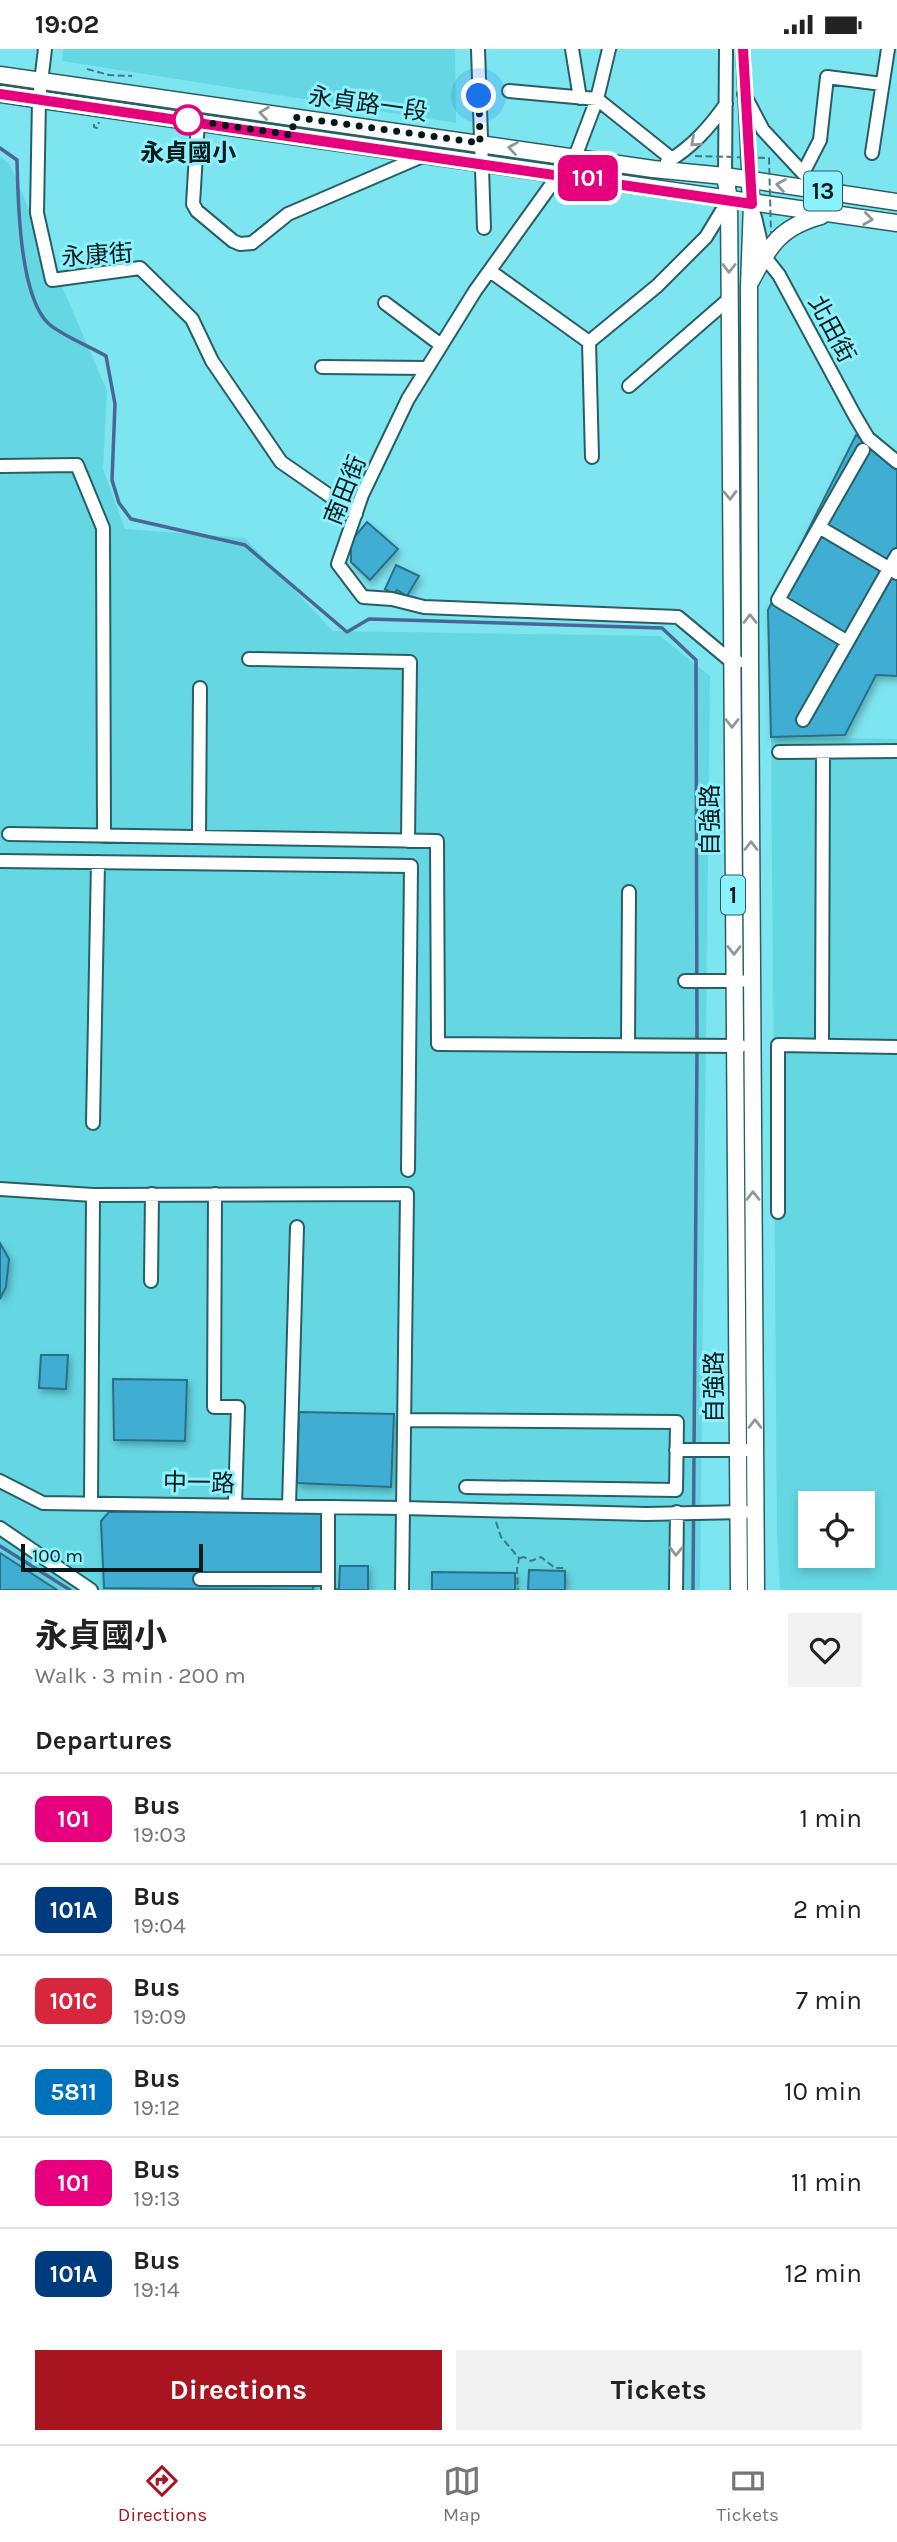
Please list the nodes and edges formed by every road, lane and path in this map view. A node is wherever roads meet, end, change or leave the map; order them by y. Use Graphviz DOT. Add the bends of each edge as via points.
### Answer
graph roads {
  1 [pos="45,49"];
  2 [pos="478,49"];
  3 [pos="572,49"];
  4 [pos="610,49"];
  5 [pos="726,49"];
  6 [pos="743,49"];
  7 [pos="888,49"];
  8 [pos="87,69"];
  9 [pos="0,75"];
  10 [pos="132,76"];
  11 [pos="42,80"];
  12 [pos="882,84"];
  13 [pos="509,91"];
  14 [pos="0,94"];
  15 [pos="744,94"];
  16 [pos="580,97"];
  17 [pos="40,99"];
  18 [pos="597,99"];
  19 [pos="727,104"];
  20 [pos="294,117"];
  21 [pos="100,121"];
  22 [pos="198,121"];
  23 [pos="94,124"];
  24 [pos="292,135"];
  25 [pos="480,143"];
  26 [pos="872,153"];
  27 [pos="426,155"];
  28 [pos="695,156"];
  29 [pos="575,157"];
  30 [pos="672,159"];
  31 [pos="480,164"];
  32 [pos="653,169"];
  33 [pos="803,173"];
  34 [pos="559,174"];
  35 [pos="725,176"];
  36 [pos="749,179"];
  37 [pos="834,193"];
  38 [pos="729,199"];
  39 [pos="897,202"];
  40 [pos="752,204"];
  41 [pos="829,213"];
  42 [pos="897,223"];
  43 [pos="484,228"];
  44 [pos="771,233"];
  45 [pos="764,256"];
  46 [pos="490,271"];
  47 [pos="749,287"];
  48 [pos="729,299"];
  49 [pos="386,303"];
  50 [pos="589,342"];
  51 [pos="441,345"];
  52 [pos="322,367"];
  53 [pos="427,368"];
  54 [pos="628,386"];
  55 [pos="863,450"];
  56 [pos="592,457"];
  57 [pos="897,462"];
  58 [pos="0,466"];
  59 [pos="356,514"];
  60 [pos="819,527"];
  61 [pos="897,555"];
  62 [pos="893,571"];
  63 [pos="846,641"];
  64 [pos="249,659"];
  65 [pos="732,662"];
  66 [pos="750,662"];
  67 [pos="200,688"];
  68 [pos="803,720"];
  69 [pos="823,751"];
  70 [pos="897,751"];
  71 [pos="779,752"];
  72 [pos="9,834"];
  73 [pos="104,836"];
  74 [pos="199,837"];
  75 [pos="408,841"];
  76 [pos="0,860"];
  77 [pos="98,862"];
  78 [pos="629,892"];
  79 [pos="685,981"];
  80 [pos="751,981"];
  81 [pos="734,982"];
  82 [pos="628,1044"];
  83 [pos="752,1045"];
  84 [pos="734,1046"];
  85 [pos="822,1046"];
  86 [pos="897,1047"];
  87 [pos="93,1123"];
  88 [pos="408,1170"];
  89 [pos="0,1189"];
  90 [pos="152,1194"];
  91 [pos="215,1194"];
  92 [pos="93,1195"];
  93 [pos="778,1212"];
  94 [pos="297,1227"];
  95 [pos="152,1281"];
  96 [pos="404,1420"];
  97 [pos="676,1450"];
  98 [pos="737,1450"];
  99 [pos="755,1450"];
  100 [pos="0,1481"];
  101 [pos="466,1487"];
  102 [pos="91,1503"];
  103 [pos="235,1505"];
  104 [pos="289,1506"];
  105 [pos="328,1507"];
  106 [pos="403,1508"];
  107 [pos="494,1510"];
  108 [pos="676,1512"];
  109 [pos="737,1512"];
  110 [pos="756,1512"];
  111 [pos="0,1528"];
  112 [pos="519,1558"];
  113 [pos="565,1568"];
  114 [pos="200,1579"];
  115 [pos="328,1585"];
  116 [pos="90,1590"];
  117 [pos="402,1590"];
  118 [pos="518,1590"];
  119 [pos="676,1590"];
  120 [pos="739,1590"];
  121 [pos="756,1590"];
  1 -- 11 [label="street, 永康街"];
  2 -- 25 [label="street"];
  3 -- 16 [label="street"];
  4 -- 18 [label="street, 南田街"];
  5 -- 19 [label="street"];
  6 -- 15 [label="street"];
  7 -- 12 [label="street"];
  8 -- 10 [label="path"];
  9 -- 11 [label="main road, 永貞路一段"];
  11 -- 17 [label="street, 永康街"];
  20 -- 11 [label="main road, 永貞路一段, one-way"];
  12 -- 26 [label="street"];
  12 -- 33 [label="street" via="827,77 820,140"];
  13 -- 16 [label="street"];
  14 -- 17 [label="main road, 永貞路一段"];
  15 -- 33 [label="street" via="763,130"];
  15 -- 36 [label="street"];
  16 -- 18 [label="street"];
  17 -- 22 [label="main road, 永貞路一段"];
  17 -- 59 [label="street, 永康街" via="37,212 52,280 139,268 192,320 212,361 282,461"];
  18 -- 29 [label="street, 南田街"];
  18 -- 30 [label="street"];
  19 -- 30 [label="street, one-way" via="709,129"];
  19 -- 35 [label="street"];
  20 -- 24 [label="main road"];
  20 -- 25 [label="main road, 永貞路一段"];
  21 -- 23 [label="path" via="98,127"];
  22 -- 24 [label="main road, 永貞路一段"];
  22 -- 27 [label="street" via="193,204 240,244 252,243 288,214"];
  24 -- 27 [label="main road, 永貞路一段"];
  29 -- 25 [label="main road, 永貞路一段, one-way"];
  25 -- 31 [label="street"];
  27 -- 31 [label="main road, 永貞路一段"];
  28 -- 44 [label="path, bridge" via="769,158"];
  29 -- 32 [label="main road, 永貞路一段"];
  29 -- 34 [label="street, 南田街"];
  30 -- 32 [label="street"];
  31 -- 34 [label="main road, 永貞路一段"];
  31 -- 43 [label="street"];
  32 -- 35 [label="main road, 永貞路一段"];
  33 -- 37 [label="street"];
  34 -- 38 [label="main road, 永貞路一段"];
  34 -- 46 [label="street, 南田街"];
  35 -- 36 [label="main road, 永貞路一段"];
  35 -- 38 [label="main road, 自強路 / 1"];
  37 -- 36 [label="main road, 永貞路一段 / 13, one-way"];
  36 -- 40 [label="main road, 自強路 / 1"];
  37 -- 39 [label="main road, 永貞路一段 / 13"];
  38 -- 40 [label="main road, 13"];
  38 -- 48 [label="main road, 自強路 / 1, one-way"];
  38 -- 50 [label="street" via="706,237 657,286"];
  40 -- 41 [label="main road, 13"];
  40 -- 45 [label="street, 北田街"];
  40 -- 47 [label="main road, 自強路 / 1"];
  41 -- 42 [label="main road, 13, one-way"];
  41 -- 45 [label="main road" via="785,231"];
  45 -- 47 [label="main road"];
  45 -- 57 [label="street, 北田街" via="779,275 868,438"];
  46 -- 50 [label="street"];
  46 -- 51 [label="street, 南田街"];
  66 -- 47 [label="main road, 自強路 / 1, one-way"];
  48 -- 54 [label="street"];
  48 -- 65 [label="main road, 自強路 / 1, one-way"];
  49 -- 51 [label="street"];
  50 -- 56 [label="street"];
  51 -- 53 [label="street, 南田街"];
  52 -- 53 [label="street"];
  53 -- 59 [label="street, 南田街"];
  55 -- 60 [label="street"];
  58 -- 73 [label="street" via="77,465 103,528"];
  59 -- 65 [label="street, 南田街" via="338,564 363,597 425,607 678,617"];
  60 -- 62 [label="street"];
  60 -- 63 [label="street" via="778,600"];
  61 -- 62 [label="street"];
  62 -- 63 [label="street"];
  63 -- 68 [label="street"];
  64 -- 75 [label="street" via="410,662"];
  65 -- 66 [label="street"];
  65 -- 81 [label="main road, 自強路 / 1, one-way"];
  80 -- 66 [label="main road, 自強路 / 1, one-way"];
  67 -- 74 [label="street"];
  69 -- 70 [label="street"];
  69 -- 71 [label="street"];
  69 -- 85 [label="street"];
  72 -- 73 [label="street"];
  73 -- 74 [label="street"];
  74 -- 75 [label="street"];
  75 -- 82 [label="street" via="437,841 438,1044"];
  76 -- 77 [label="street"];
  77 -- 87 [label="street"];
  77 -- 88 [label="street" via="411,866"];
  78 -- 82 [label="street"];
  79 -- 81 [label="street"];
  80 -- 81 [label="street"];
  80 -- 83 [label="main road, 自強路 / 1"];
  81 -- 84 [label="main road, 自強路 / 1"];
  82 -- 84 [label="street"];
  83 -- 84 [label="street"];
  99 -- 83 [label="main road, 自強路 / 1, one-way"];
  84 -- 98 [label="main road, 自強路 / 1"];
  85 -- 86 [label="street"];
  85 -- 93 [label="street" via="778,1045"];
  89 -- 92 [label="street"];
  90 -- 91 [label="street"];
  90 -- 92 [label="street"];
  90 -- 95 [label="street"];
  91 -- 96 [label="street" via="407,1194"];
  91 -- 103 [label="street" via="214,1407 238,1407"];
  92 -- 102 [label="street"];
  94 -- 104 [label="street"];
  96 -- 97 [label="street" via="677,1422"];
  96 -- 106 [label="street"];
  97 -- 98 [label="street"];
  97 -- 101 [label="street" via="676,1490"];
  98 -- 99 [label="street"];
  98 -- 109 [label="main road, 自強路 / 1"];
  99 -- 110 [label="main road, 自強路 / 1"];
  100 -- 102 [label="street, 中一路" via="43,1503"];
  102 -- 103 [label="street, 中一路"];
  103 -- 104 [label="street, 中一路"];
  104 -- 105 [label="street, 中一路"];
  105 -- 106 [label="street, 中一路"];
  105 -- 115 [label="street"];
  106 -- 107 [label="street, 中一路"];
  106 -- 117 [label="street"];
  107 -- 108 [label="street, 中一路"];
  107 -- 112 [label="path" via="497,1529"];
  108 -- 109 [label="street, 中一路"];
  108 -- 119 [label="street, one-way"];
  109 -- 110 [label="street, 中一路"];
  109 -- 120 [label="main road, 自強路 / 1"];
  110 -- 121 [label="main road, 自強路 / 1"];
  111 -- 116 [label="street"];
  112 -- 113 [label="path" via="531,1561 541,1557 555,1568"];
  112 -- 118 [label="path"];
  114 -- 115 [label="street"];
}
